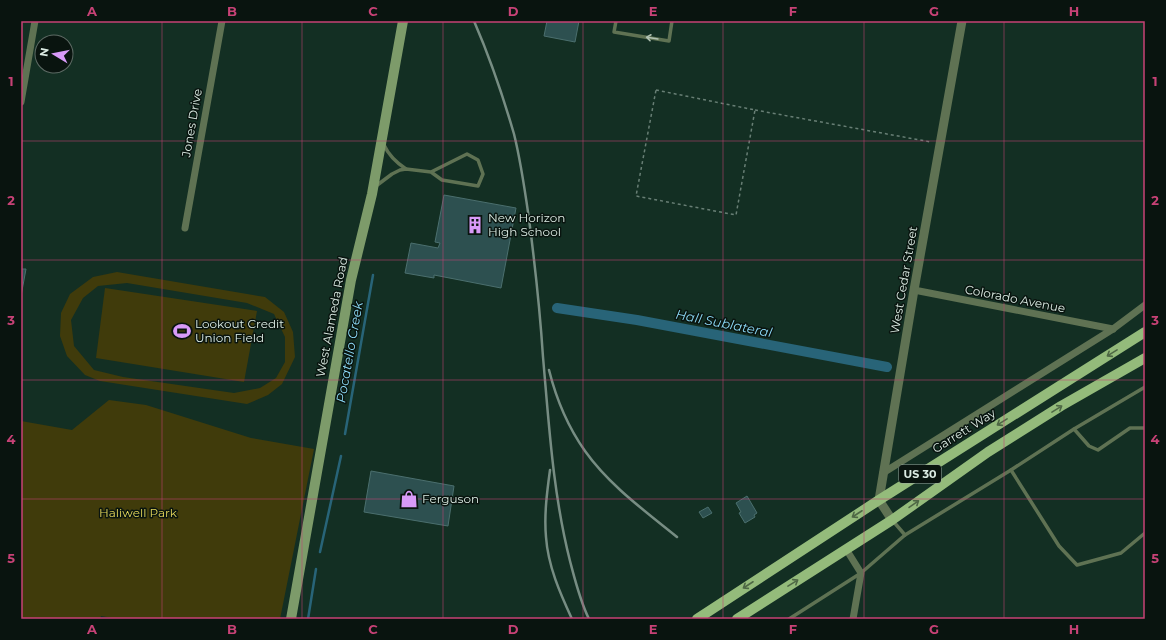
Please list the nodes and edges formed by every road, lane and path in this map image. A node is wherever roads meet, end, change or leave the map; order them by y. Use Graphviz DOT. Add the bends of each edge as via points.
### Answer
graph roads {
  1 [pos="35,21"];
  2 [pos="222,21"];
  3 [pos="403,21"];
  4 [pos="616,21"];
  5 [pos="672,21"];
  6 [pos="962,21"];
  7 [pos="21,102"];
  8 [pos="755,110"];
  9 [pos="382,139"];
  10 [pos="940,143"];
  11 [pos="406,169"];
  12 [pos="431,172"];
  13 [pos="372,190"];
  14 [pos="185,228"];
  15 [pos="914,290"];
  16 [pos="1145,303"];
  17 [pos="1113,329"];
  18 [pos="1145,332"];
  19 [pos="1145,358"];
  20 [pos="1145,387"];
  21 [pos="1145,428"];
  22 [pos="1074,429"];
  23 [pos="1011,470"];
  24 [pos="883,473"];
  25 [pos="878,500"];
  26 [pos="892,520"];
  27 [pos="1145,533"];
  28 [pos="905,535"];
  29 [pos="846,549"];
  30 [pos="861,573"];
  31 [pos="291,619"];
  32 [pos="697,619"];
  33 [pos="737,619"];
  34 [pos="789,619"];
  35 [pos="853,619"];
  1 -- 7 [label="street"];
  2 -- 14 [label="street, Jones Drive"];
  3 -- 9 [label="main road, West Alameda Road"];
  5 -- 4 [label="lane, one-way" via="669,40 614,32"];
  6 -- 10 [label="street, West Cedar Street"];
  8 -- 8 [label="path" via="736,214 636,196 656,90"];
  8 -- 10 [label="path"];
  9 -- 11 [label="lane" via="387,152"];
  9 -- 13 [label="main road, West Alameda Road"];
  10 -- 15 [label="street, West Cedar Street"];
  11 -- 12 [label="lane"];
  11 -- 13 [label="lane" via="392,174"];
  12 -- 12 [label="lane" via="442,180 478,186 483,174 478,160 467,154"];
  13 -- 31 [label="main road, West Alameda Road" via="351,280"];
  15 -- 17 [label="street, Colorado Avenue"];
  15 -- 24 [label="street, West Cedar Street"];
  16 -- 17 [label="street"];
  17 -- 24 [label="street"];
  18 -- 25 [label="main road, Garrett Way / US 30, one-way"];
  26 -- 19 [label="main road, US 30, one-way" via="988,452"];
  20 -- 22 [label="lane"];
  21 -- 22 [label="lane" via="1130,428 1098,450 1089,446"];
  22 -- 23 [label="lane"];
  23 -- 27 [label="lane" via="1059,546 1077,566 1121,553"];
  23 -- 28 [label="lane"];
  24 -- 25 [label="street, West Cedar Street"];
  25 -- 26 [label="street"];
  25 -- 32 [label="main road, Garrett Way / US 30, one-way"];
  26 -- 28 [label="lane"];
  26 -- 29 [label="main road, US 30"];
  28 -- 30 [label="lane"];
  29 -- 30 [label="street"];
  33 -- 29 [label="main road, US 30, one-way"];
  30 -- 34 [label="lane"];
  30 -- 35 [label="street"];
}
